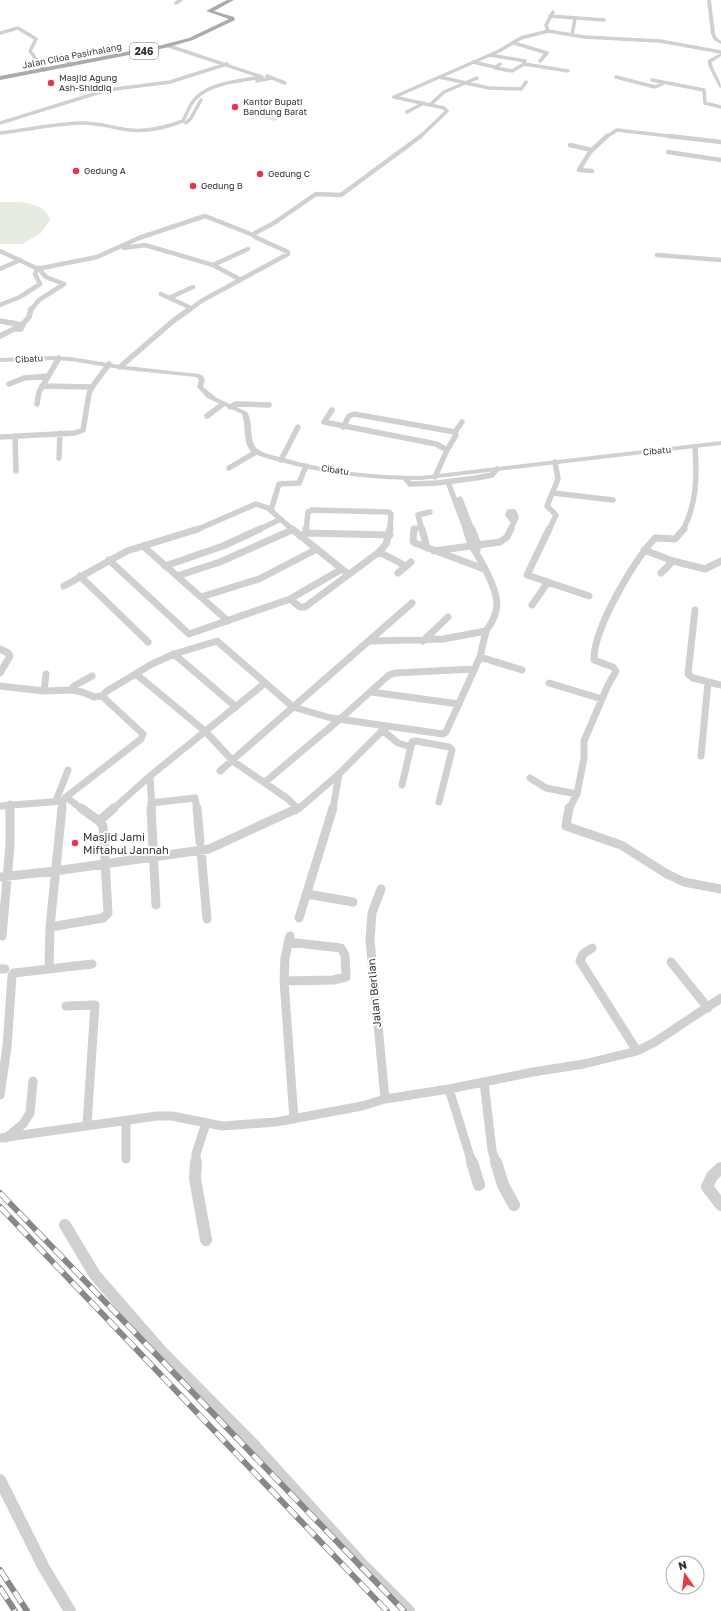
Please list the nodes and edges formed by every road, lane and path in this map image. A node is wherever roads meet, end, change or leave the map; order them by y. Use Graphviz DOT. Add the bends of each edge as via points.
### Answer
graph roads {
  1 [pos="181,0"];
  2 [pos="231,0"];
  3 [pos="709,0"];
  4 [pos="176,3"];
  5 [pos="554,11"];
  6 [pos="550,16"];
  7 [pos="575,19"];
  8 [pos="604,20"];
  9 [pos="548,31"];
  10 [pos="0,33"];
  11 [pos="572,35"];
  12 [pos="514,42"];
  13 [pos="721,43"];
  14 [pos="176,44"];
  15 [pos="169,46"];
  16 [pos="721,53"];
  17 [pos="61,55"];
  18 [pos="490,55"];
  19 [pos="540,61"];
  20 [pos="230,62"];
  21 [pos="472,62"];
  22 [pos="225,64"];
  23 [pos="500,64"];
  24 [pos="524,64"];
  25 [pos="71,65"];
  26 [pos="496,66"];
  27 [pos="44,70"];
  28 [pos="568,71"];
  29 [pos="439,76"];
  30 [pos="616,76"];
  31 [pos="265,77"];
  32 [pos="0,78"];
  33 [pos="477,78"];
  34 [pos="652,80"];
  35 [pos="526,82"];
  36 [pos="466,83"];
  37 [pos="663,83"];
  38 [pos="673,85"];
  39 [pos="721,87"];
  40 [pos="668,89"];
  41 [pos="424,103"];
  42 [pos="430,104"];
  43 [pos="721,107"];
  44 [pos="407,112"];
  45 [pos="0,123"];
  46 [pos="0,135"];
  47 [pos="721,142"];
  48 [pos="570,145"];
  49 [pos="592,150"];
  50 [pos="668,152"];
  51 [pos="721,160"];
  52 [pos="592,171"];
  53 [pos="253,235"];
  54 [pos="248,249"];
  55 [pos="111,251"];
  56 [pos="0,252"];
  57 [pos="658,255"];
  58 [pos="20,260"];
  59 [pos="721,260"];
  60 [pos="213,265"];
  61 [pos="0,269"];
  62 [pos="38,269"];
  63 [pos="241,280"];
  64 [pos="193,287"];
  65 [pos="161,294"];
  66 [pos="169,298"];
  67 [pos="0,305"];
  68 [pos="191,308"];
  69 [pos="0,321"];
  70 [pos="22,325"];
  71 [pos="0,336"];
  72 [pos="59,358"];
  73 [pos="0,360"];
  74 [pos="109,364"];
  75 [pos="120,366"];
  76 [pos="48,376"];
  77 [pos="9,384"];
  78 [pos="42,386"];
  79 [pos="92,387"];
  80 [pos="37,404"];
  81 [pos="227,405"];
  82 [pos="269,405"];
  83 [pos="332,410"];
  84 [pos="207,416"];
  85 [pos="462,422"];
  86 [pos="298,427"];
  87 [pos="343,427"];
  88 [pos="452,432"];
  89 [pos="60,434"];
  90 [pos="15,436"];
  91 [pos="0,437"];
  92 [pos="721,443"];
  93 [pos="695,447"];
  94 [pos="445,448"];
  95 [pos="256,452"];
  96 [pos="59,458"];
  97 [pos="281,460"];
  98 [pos="554,462"];
  99 [pos="306,466"];
  100 [pos="229,468"];
  101 [pos="497,469"];
  102 [pos="16,471"];
  103 [pos="435,477"];
  104 [pos="406,479"];
  105 [pos="451,481"];
  106 [pos="553,492"];
  107 [pos="613,500"];
  108 [pos="271,510"];
  109 [pos="430,512"];
  110 [pos="279,520"];
  111 [pos="514,522"];
  112 [pos="420,527"];
  113 [pos="292,530"];
  114 [pos="303,535"];
  115 [pos="390,535"];
  116 [pos="143,546"];
  117 [pos="475,547"];
  118 [pos="427,548"];
  119 [pos="317,549"];
  120 [pos="644,550"];
  121 [pos="434,551"];
  122 [pos="379,552"];
  123 [pos="109,560"];
  124 [pos="673,561"];
  125 [pos="721,561"];
  126 [pos="165,566"];
  127 [pos="342,569"];
  128 [pos="484,569"];
  129 [pos="398,573"];
  130 [pos="662,573"];
  131 [pos="348,574"];
  132 [pos="80,576"];
  133 [pos="177,576"];
  134 [pos="548,582"];
  135 [pos="64,586"];
  136 [pos="589,596"];
  137 [pos="201,597"];
  138 [pos="290,599"];
  139 [pos="412,603"];
  140 [pos="532,605"];
  141 [pos="695,610"];
  142 [pos="448,617"];
  143 [pos="228,621"];
  144 [pos="486,631"];
  145 [pos="371,641"];
  146 [pos="423,641"];
  147 [pos="148,642"];
  148 [pos="0,649"];
  149 [pos="174,654"];
  150 [pos="480,657"];
  151 [pos="474,669"];
  152 [pos="522,670"];
  153 [pos="0,673"];
  154 [pos="46,674"];
  155 [pos="136,674"];
  156 [pos="92,676"];
  157 [pos="708,682"];
  158 [pos="265,683"];
  159 [pos="549,683"];
  160 [pos="721,685"];
  161 [pos="0,686"];
  162 [pos="71,690"];
  163 [pos="44,691"];
  164 [pos="370,692"];
  165 [pos="102,696"];
  166 [pos="602,698"];
  167 [pos="459,704"];
  168 [pos="236,707"];
  169 [pos="293,707"];
  170 [pos="340,719"];
  171 [pos="384,728"];
  172 [pos="206,732"];
  173 [pos="411,747"];
  174 [pos="701,756"];
  175 [pos="233,761"];
  176 [pos="68,770"];
  177 [pos="220,771"];
  178 [pos="339,774"];
  179 [pos="150,776"];
  180 [pos="530,778"];
  181 [pos="264,782"];
  182 [pos="402,784"];
  183 [pos="576,794"];
  184 [pos="62,800"];
  185 [pos="439,802"];
  186 [pos="151,803"];
  187 [pos="10,804"];
  188 [pos="0,806"];
  189 [pos="295,810"];
  190 [pos="100,821"];
  191 [pos="200,842"];
  192 [pos="201,851"];
  193 [pos="154,858"];
  194 [pos="105,864"];
  195 [pos="55,871"];
  196 [pos="3,877"];
  197 [pos="381,889"];
  198 [pos="721,889"];
  199 [pos="307,894"];
  200 [pos="353,902"];
  201 [pos="156,905"];
  202 [pos="299,918"];
  203 [pos="207,919"];
  204 [pos="50,927"];
  205 [pos="2,936"];
  206 [pos="592,948"];
  207 [pos="671,962"];
  208 [pos="92,964"];
  209 [pos="49,969"];
  210 [pos="284,981"];
  211 [pos="721,998"];
  212 [pos="66,1006"];
  213 [pos="708,1008"];
  214 [pos="637,1051"];
  215 [pos="33,1080"];
  216 [pos="484,1082"];
  217 [pos="449,1089"];
  218 [pos="0,1095"];
  219 [pos="385,1099"];
  220 [pos="294,1119"];
  221 [pos="126,1121"];
  222 [pos="206,1123"];
  223 [pos="87,1125"];
  224 [pos="3,1138"];
  225 [pos="126,1159"];
  226 [pos="721,1168"];
  227 [pos="479,1185"];
  228 [pos="514,1205"];
  229 [pos="721,1205"];
  230 [pos="65,1225"];
  231 [pos="206,1240"];
  232 [pos="0,1480"];
  233 [pos="70,1611"];
  234 [pos="409,1611"];
  1 -- 4 [label="street"];
  2 -- 14 [label="main road, Jalan Ciloa Pasirhalang / 246" via="209,10 233,20"];
  3 -- 13 [label="street" via="713,34"];
  5 -- 6 [label="street"];
  6 -- 7 [label="street"];
  6 -- 9 [label="street" via="546,25"];
  7 -- 8 [label="street"];
  7 -- 11 [label="street"];
  9 -- 11 [label="street"];
  9 -- 12 [label="street" via="529,35"];
  10 -- 27 [label="street" via="18,28 34,37 36,39 30,51"];
  11 -- 16 [label="street" via="660,41"];
  12 -- 18 [label="street"];
  12 -- 19 [label="street" via="547,53"];
  14 -- 15 [label="main road, Jalan Ciloa Pasirhalang / 246"];
  14 -- 20 [label="street"];
  15 -- 22 [label="street"];
  15 -- 25 [label="main road, Jalan Ciloa Pasirhalang / 246"];
  16 -- 39 [label="street" via="710,61"];
  17 -- 25 [label="street"];
  18 -- 21 [label="street"];
  18 -- 24 [label="street" via="525,61"];
  20 -- 22 [label="street"];
  20 -- 31 [label="street"];
  21 -- 26 [label="street"];
  21 -- 29 [label="street"];
  22 -- 31 [label="street"];
  22 -- 45 [label="street" via="170,82 97,93"];
  23 -- 26 [label="street"];
  24 -- 26 [label="street" via="512,71"];
  24 -- 28 [label="street"];
  25 -- 27 [label="main road, Jalan Ciloa Pasirhalang / 246"];
  27 -- 32 [label="main road, Jalan Ciloa Pasirhalang / 246"];
  29 -- 36 [label="street"];
  29 -- 41 [label="street" via="394,97"];
  30 -- 37 [label="street" via="643,85 658,87"];
  31 -- 31 [label="street" via="272,78 285,83 280,84"];
  31 -- 46 [label="street" via="211,92 196,105 188,122 159,132 125,132 80,125"];
  33 -- 36 [label="street"];
  34 -- 37 [label="street"];
  35 -- 36 [label="street" via="520,88 502,89"];
  36 -- 42 [label="street" via="444,92"];
  37 -- 38 [label="street"];
  38 -- 40 [label="street"];
  38 -- 43 [label="street" via="704,90 705,103"];
  41 -- 42 [label="street"];
  41 -- 44 [label="street"];
  42 -- 53 [label="street" via="447,111 429,130 400,153 341,195 316,194"];
  47 -- 49 [label="street" via="619,129 611,132"];
  48 -- 49 [label="street"];
  49 -- 52 [label="street" via="579,170"];
  50 -- 51 [label="street"];
  53 -- 55 [label="street" via="205,216 154,232"];
  53 -- 63 [label="street" via="288,252"];
  54 -- 60 [label="street"];
  55 -- 60 [label="street" via="144,245"];
  55 -- 62 [label="street"];
  56 -- 58 [label="street"];
  57 -- 59 [label="street"];
  58 -- 61 [label="street"];
  58 -- 62 [label="street"];
  60 -- 63 [label="street"];
  62 -- 67 [label="street" via="35,274 40,284"];
  62 -- 70 [label="street" via="52,281 64,284 35,304"];
  63 -- 68 [label="street"];
  64 -- 66 [label="street"];
  65 -- 66 [label="street"];
  66 -- 68 [label="street"];
  68 -- 75 [label="street"];
  69 -- 70 [label="street"];
  70 -- 71 [label="street" via="21,329 14,329"];
  72 -- 73 [label="street, Cibatu"];
  72 -- 74 [label="street, Cibatu"];
  72 -- 76 [label="street"];
  74 -- 75 [label="street, Cibatu"];
  74 -- 79 [label="street"];
  75 -- 81 [label="street, Cibatu" via="197,375 202,380 202,391"];
  76 -- 77 [label="street" via="24,378"];
  76 -- 78 [label="street"];
  78 -- 79 [label="street"];
  78 -- 80 [label="street"];
  79 -- 89 [label="street" via="83,430"];
  81 -- 82 [label="street"];
  81 -- 84 [label="street"];
  81 -- 95 [label="street, Cibatu" via="245,413 250,445"];
  83 -- 87 [label="street" via="324,422"];
  85 -- 88 [label="street"];
  86 -- 97 [label="street"];
  87 -- 88 [label="street" via="349,416 354,414"];
  87 -- 94 [label="street"];
  88 -- 94 [label="street"];
  89 -- 90 [label="street"];
  89 -- 96 [label="street"];
  90 -- 91 [label="street"];
  90 -- 102 [label="street"];
  92 -- 93 [label="street, Cibatu"];
  93 -- 98 [label="street, Cibatu"];
  93 -- 120 [label="street" via="696,487 683,531 675,539 656,538"];
  94 -- 103 [label="street"];
  95 -- 97 [label="street, Cibatu"];
  95 -- 100 [label="street"];
  97 -- 99 [label="street, Cibatu"];
  98 -- 101 [label="street, Cibatu"];
  98 -- 106 [label="street" via="558,479"];
  99 -- 104 [label="street, Cibatu"];
  99 -- 108 [label="street" via="299,483 279,484"];
  101 -- 103 [label="street, Cibatu"];
  101 -- 105 [label="street" via="489,476"];
  103 -- 104 [label="street, Cibatu"];
  104 -- 105 [label="street" via="410,484 417,485"];
  105 -- 117 [label="street"];
  106 -- 107 [label="street"];
  106 -- 134 [label="street" via="546,506 556,515 526,573 528,576"];
  108 -- 110 [label="street"];
  108 -- 116 [label="street" via="256,504 191,532"];
  109 -- 112 [label="street" via="418,514"];
  110 -- 113 [label="street"];
  110 -- 126 [label="street" via="223,546"];
  111 -- 117 [label="street" via="504,541"];
  112 -- 118 [label="street"];
  112 -- 118 [label="street" via="414,529 413,541"];
  113 -- 114 [label="street"];
  113 -- 133 [label="street" via="226,560"];
  114 -- 115 [label="street"];
  114 -- 115 [label="street" via="308,512 312,510 389,512"];
  114 -- 119 [label="street"];
  115 -- 122 [label="street" via="389,541"];
  116 -- 123 [label="street"];
  116 -- 126 [label="street"];
  117 -- 121 [label="street"];
  117 -- 128 [label="street"];
  118 -- 121 [label="street"];
  119 -- 127 [label="street"];
  119 -- 137 [label="street" via="259,579"];
  120 -- 124 [label="street"];
  120 -- 166 [label="street" via="630,571 592,654 594,660 613,667 616,671"];
  121 -- 128 [label="street"];
  122 -- 129 [label="street" via="409,564"];
  122 -- 131 [label="street"];
  123 -- 132 [label="street"];
  123 -- 143 [label="street" via="189,634"];
  124 -- 125 [label="street" via="707,569"];
  124 -- 130 [label="street"];
  126 -- 133 [label="street"];
  127 -- 131 [label="street"];
  127 -- 138 [label="street"];
  128 -- 144 [label="street" via="497,601 495,613"];
  131 -- 138 [label="street" via="305,608"];
  132 -- 135 [label="street"];
  132 -- 147 [label="street"];
  133 -- 137 [label="street"];
  134 -- 136 [label="street"];
  134 -- 140 [label="street"];
  137 -- 143 [label="street"];
  138 -- 143 [label="street"];
  139 -- 145 [label="street"];
  141 -- 157 [label="street" via="688,674"];
  142 -- 146 [label="street"];
  144 -- 146 [label="street" via="456,638"];
  144 -- 150 [label="street"];
  145 -- 146 [label="street"];
  145 -- 169 [label="street"];
  148 -- 153 [label="street" via="10,656"];
  149 -- 155 [label="street"];
  149 -- 158 [label="street" via="217,641"];
  149 -- 168 [label="street"];
  150 -- 151 [label="street"];
  150 -- 152 [label="street"];
  151 -- 164 [label="street" via="396,673 389,675"];
  151 -- 167 [label="street"];
  154 -- 163 [label="street"];
  155 -- 165 [label="street"];
  155 -- 172 [label="street"];
  156 -- 162 [label="street"];
  157 -- 160 [label="street"];
  157 -- 174 [label="street"];
  158 -- 168 [label="street"];
  158 -- 169 [label="street"];
  159 -- 166 [label="street"];
  161 -- 163 [label="street"];
  162 -- 163 [label="street"];
  162 -- 165 [label="street" via="94,697"];
  164 -- 167 [label="street"];
  164 -- 170 [label="street"];
  165 -- 184 [label="street" via="143,734 143,737"];
  166 -- 183 [label="street" via="584,741 584,758"];
  167 -- 171 [label="street" via="443,734"];
  168 -- 172 [label="street"];
  169 -- 170 [label="street"];
  169 -- 175 [label="street"];
  170 -- 171 [label="street"];
  170 -- 181 [label="street"];
  171 -- 173 [label="street" via="398,742"];
  171 -- 178 [label="street"];
  172 -- 175 [label="street"];
  172 -- 179 [label="street"];
  173 -- 182 [label="street"];
  173 -- 185 [label="street" via="414,740 449,747 452,750"];
  175 -- 177 [label="street"];
  175 -- 181 [label="street"];
  176 -- 184 [label="street"];
  178 -- 189 [label="street"];
  178 -- 199 [label="street" via="333,809"];
  179 -- 186 [label="street"];
  179 -- 190 [label="street"];
  180 -- 183 [label="street" via="546,788"];
  181 -- 189 [label="street" via="288,799"];
  183 -- 198 [label="street" via="570,805 566,826 621,846 684,882"];
  184 -- 187 [label="street"];
  184 -- 190 [label="street"];
  184 -- 195 [label="street"];
  186 -- 191 [label="street" via="195,798"];
  186 -- 193 [label="street"];
  187 -- 188 [label="street"];
  187 -- 196 [label="street" via="10,845"];
  189 -- 192 [label="street"];
  190 -- 194 [label="street" via="103,826"];
  192 -- 193 [label="street"];
  192 -- 203 [label="street"];
  193 -- 194 [label="street"];
  193 -- 201 [label="street"];
  194 -- 195 [label="street"];
  194 -- 204 [label="street" via="108,912 106,916"];
  195 -- 196 [label="street"];
  195 -- 204 [label="street"];
  196 -- 205 [label="street"];
  197 -- 219 [label="street, Jalan Berlian" via="373,905 370,940"];
  199 -- 200 [label="street"];
  199 -- 202 [label="street"];
  204 -- 209 [label="street"];
  206 -- 214 [label="street" via="583,954 580,961"];
  207 -- 213 [label="street"];
  208 -- 209 [label="street"];
  209 -- 218 [label="street" via="14,973 12,976"];
  210 -- 210 [label="street" via="289,939 341,948 346,955 346,977 334,980"];
  210 -- 220 [label="street"];
  211 -- 213 [label="street"];
  212 -- 223 [label="street" via="95,1005"];
  213 -- 214 [label="street"];
  214 -- 216 [label="street" via="584,1064"];
  215 -- 224 [label="street" via="30,1113 23,1124"];
  216 -- 217 [label="street"];
  216 -- 228 [label="street" via="492,1150 503,1185"];
  217 -- 219 [label="street"];
  217 -- 227 [label="street"];
  219 -- 220 [label="street"];
  220 -- 222 [label="street" via="222,1126"];
  221 -- 222 [label="street" via="172,1116"];
  221 -- 223 [label="street"];
  221 -- 225 [label="street"];
  222 -- 231 [label="street" via="196,1154 195,1179"];
  223 -- 224 [label="street"];
  226 -- 229 [label="street" via="713,1173 707,1187"];
  230 -- 234 [label="street" via="95,1275 162,1352 253,1444 363,1565"];
  232 -- 233 [label="street" via="44,1568"];
}
